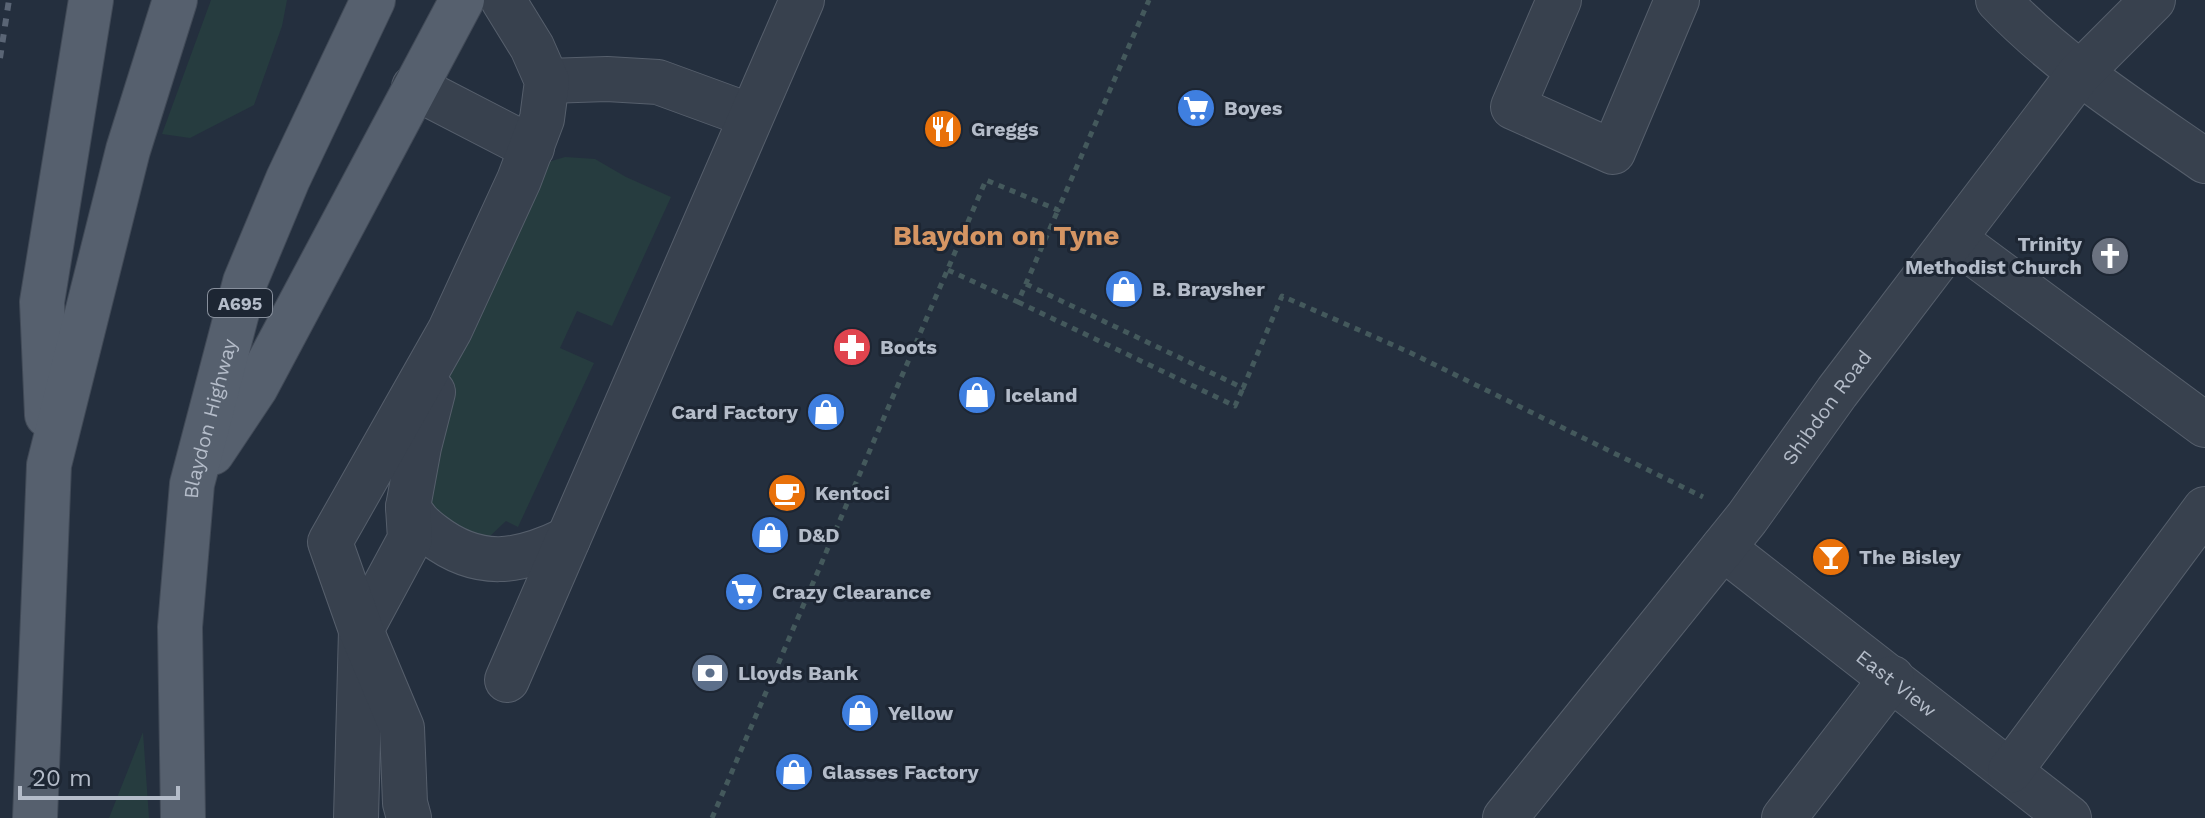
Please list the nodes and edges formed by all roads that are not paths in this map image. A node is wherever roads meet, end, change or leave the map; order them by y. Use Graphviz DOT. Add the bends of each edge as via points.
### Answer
graph roads {
  1 [pos="91,0"];
  2 [pos="175,0"];
  3 [pos="373,0"];
  4 [pos="462,0"];
  5 [pos="503,0"];
  6 [pos="802,0"];
  7 [pos="1559,0"];
  8 [pos="1677,0"];
  9 [pos="2153,0"];
  10 [pos="2010,12"];
  11 [pos="2079,74"];
  12 [pos="547,81"];
  13 [pos="414,87"];
  14 [pos="751,116"];
  15 [pos="532,148"];
  16 [pos="2205,161"];
  17 [pos="1954,239"];
  18 [pos="450,330"];
  19 [pos="2205,425"];
  20 [pos="49,465"];
  21 [pos="192,484"];
  22 [pos="408,507"];
  23 [pos="2205,509"];
  24 [pos="1735,533"];
  25 [pos="568,539"];
  26 [pos="361,630"];
  27 [pos="1892,678"];
  28 [pos="507,680"];
  29 [pos="2010,771"];
  30 [pos="359,812"];
  31 [pos="1789,816"];
  32 [pos="35,818"];
  33 [pos="183,818"];
  34 [pos="409,818"];
  35 [pos="1505,818"];
  36 [pos="2069,818"];
  1 -- 20 [label="main road" via="42,302"];
  2 -- 20 [label="main road" via="128,150"];
  3 -- 21 [label="main road, Blaydon Highway / A695" via="245,282"];
  4 -- 13 [label="main road"];
  5 -- 12 [label="street"];
  6 -- 14 [label="street"];
  7 -- 8 [label="street" via="1513,107 1613,152"];
  9 -- 11 [label="street, Shibdon Road"];
  10 -- 11 [label="street"];
  11 -- 16 [label="street"];
  11 -- 17 [label="street, Shibdon Road"];
  12 -- 14 [label="street" via="658,82"];
  12 -- 15 [label="street"];
  13 -- 15 [label="street"];
  13 -- 21 [label="main road" via="256,387"];
  14 -- 25 [label="street"];
  15 -- 18 [label="street"];
  17 -- 19 [label="street"];
  17 -- 24 [label="street, Shibdon Road"];
  18 -- 22 [label="street"];
  18 -- 26 [label="street" via="330,542"];
  20 -- 32 [label="main road"];
  21 -- 33 [label="main road, Blaydon Highway / A695" via="180,627"];
  22 -- 25 [label="street" via="416,523 443,544 479,557 533,555"];
  22 -- 26 [label="street" via="410,539"];
  23 -- 29 [label="street"];
  24 -- 27 [label="street, East View"];
  24 -- 35 [label="street, Shibdon Road"];
  25 -- 28 [label="street"];
  26 -- 30 [label="street"];
  26 -- 34 [label="street" via="402,728"];
  27 -- 29 [label="street, East View"];
  27 -- 31 [label="street"];
  29 -- 36 [label="street, East View"];
}
